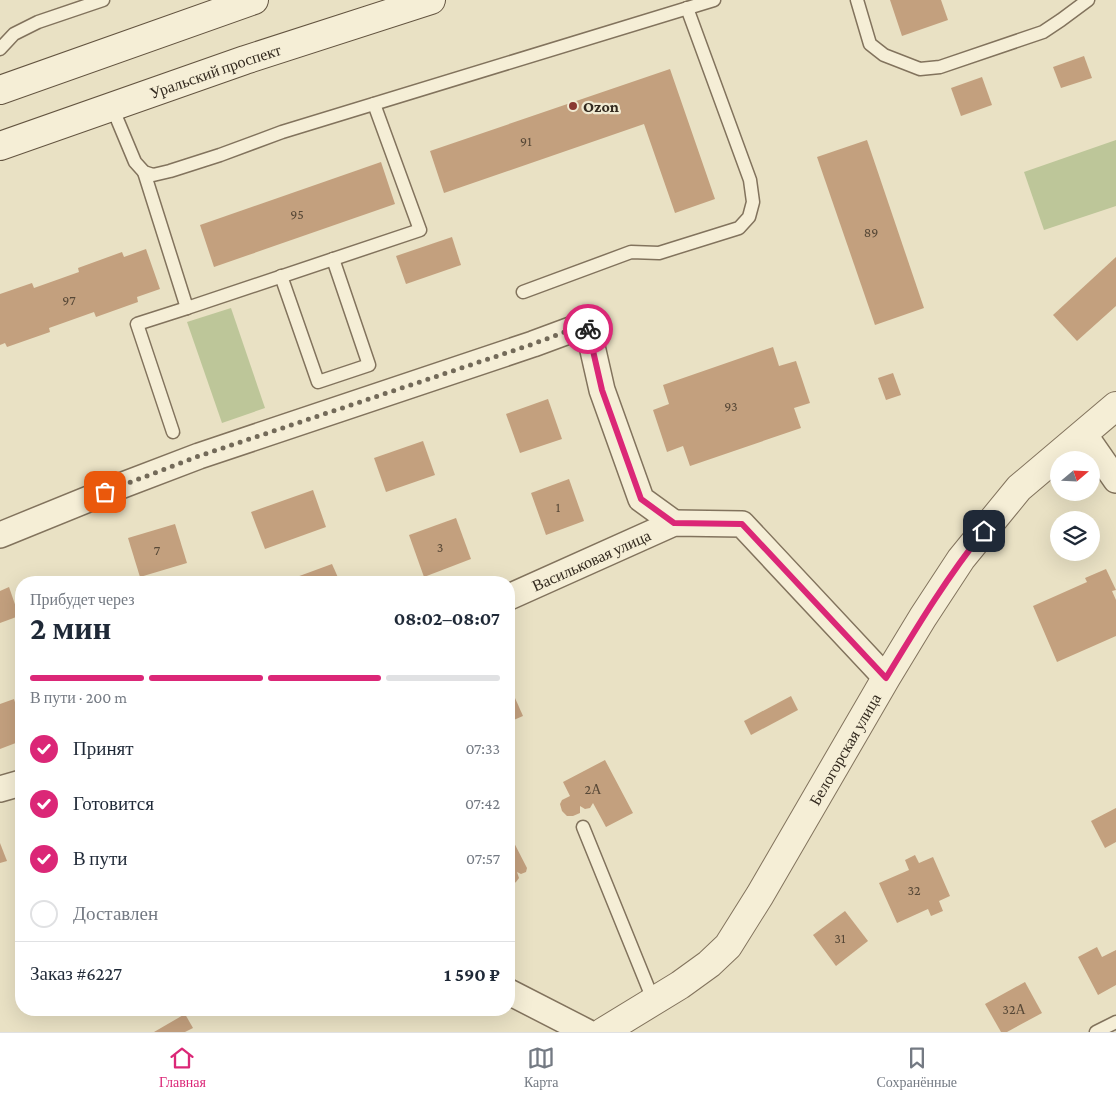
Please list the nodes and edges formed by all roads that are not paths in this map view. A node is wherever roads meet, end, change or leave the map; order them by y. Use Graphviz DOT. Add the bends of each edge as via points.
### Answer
graph roads {
  1 [pos="103,0"];
  2 [pos="254,0"];
  3 [pos="431,0"];
  4 [pos="714,0"];
  5 [pos="857,0"];
  6 [pos="1088,0"];
  7 [pos="687,8"];
  8 [pos="0,50"];
  9 [pos="0,90"];
  10 [pos="374,104"];
  11 [pos="112,107"];
  12 [pos="0,146"];
  13 [pos="144,172"];
  14 [pos="333,259"];
  15 [pos="281,276"];
  16 [pos="523,292"];
  17 [pos="187,308"];
  18 [pos="1116,406"];
  19 [pos="173,432"];
  20 [pos="1084,434"];
  21 [pos="1116,480"];
  22 [pos="674,523"];
  23 [pos="0,535"];
  24 [pos="515,594"];
  25 [pos="886,678"];
  26 [pos="15,785"];
  27 [pos="0,789"];
  28 [pos="583,827"];
  29 [pos="515,995"];
  30 [pos="654,1002"];
  31 [pos="1116,1022"];
  32 [pos="587,1032"];
  33 [pos="603,1032"];
  34 [pos="1096,1032"];
  1 -- 8 [label="lane" via="38,22 14,34"];
  2 -- 9 [label="street"];
  3 -- 11 [label="street, Уральский проспект"];
  4 -- 7 [label="lane"];
  5 -- 6 [label="lane" via="870,44 884,55 920,69 940,67 1043,32"];
  7 -- 10 [label="lane"];
  7 -- 16 [label="lane" via="750,180 753,202 749,217 739,228 659,253 631,252"];
  10 -- 13 [label="lane" via="170,171 153,175"];
  10 -- 14 [label="lane" via="420,230"];
  11 -- 12 [label="street, Уральский проспект"];
  11 -- 13 [label="lane" via="135,162"];
  13 -- 17 [label="lane"];
  14 -- 15 [label="lane"];
  14 -- 15 [label="lane" via="369,365 318,382"];
  15 -- 17 [label="lane"];
  17 -- 19 [label="lane" via="137,324"];
  18 -- 20 [label="street, Белогорская улица"];
  20 -- 21 [label="street"];
  20 -- 25 [label="street, Белогорская улица" via="1019,488 961,560 922,616"];
  22 -- 23 [label="street" via="641,499 602,390 586,324 199,456"];
  22 -- 24 [label="street, Васильковая улица"];
  22 -- 25 [label="street" via="742,524"];
  25 -- 30 [label="street, Белогорская улица" via="728,946 709,964"];
  26 -- 27 [label="street"];
  28 -- 30 [label="lane"];
  29 -- 32 [label="street"];
  30 -- 33 [label="street, Белогорская улица"];
  31 -- 34 [label="lane"];
}
